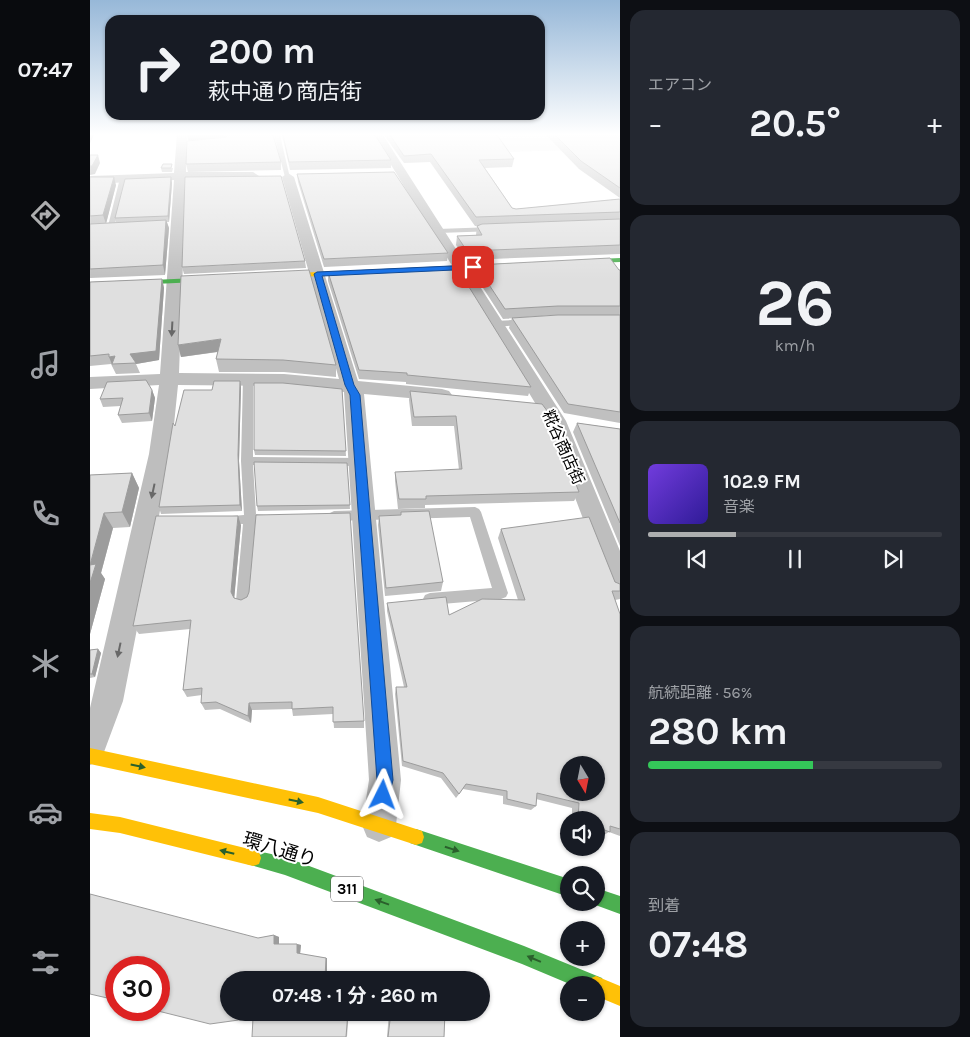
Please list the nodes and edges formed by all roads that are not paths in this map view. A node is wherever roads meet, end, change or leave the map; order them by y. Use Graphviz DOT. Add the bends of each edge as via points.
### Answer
graph roads {
  1 [pos="121,183"];
  2 [pos="179,183"];
  3 [pos="279,183"];
  4 [pos="408,183"];
  5 [pos="120,228"];
  6 [pos="502,229"];
  7 [pos="438,232"];
  8 [pos="560,263"];
  9 [pos="615,264"];
  10 [pos="521,265"];
  11 [pos="404,270"];
  12 [pos="463,271"];
  13 [pos="375,272"];
  14 [pos="317,274"];
  15 [pos="262,277"];
  16 [pos="225,278"];
  17 [pos="174,281"];
  18 [pos="90,285"];
  19 [pos="535,321"];
  20 [pos="496,324"];
  21 [pos="169,379"];
  22 [pos="248,379"];
  23 [pos="90,383"];
  24 [pos="350,385"];
  25 [pos="458,397"];
  26 [pos="527,404"];
  27 [pos="559,417"];
  28 [pos="247,461"];
  29 [pos="360,462"];
  30 [pos="363,516"];
  31 [pos="325,517"];
  32 [pos="288,518"];
  33 [pos="250,519"];
  34 [pos="212,520"];
  35 [pos="620,582"];
  36 [pos="243,601"];
  37 [pos="417,601"];
  38 [pos="90,749"];
  39 [pos="90,756"];
  40 [pos="90,821"];
  41 [pos="379,825"];
  42 [pos="560,885"];
  43 [pos="605,900"];
  44 [pos="620,904"];
  45 [pos="575,976"];
  46 [pos="605,989"];
  47 [pos="620,996"];
  1 -- 5 [label="lane" via="107,228"];
  2 -- 17 [label="street" via="172,225"];
  3 -- 14 [label="street"];
  4 -- 7 [label="street, 糀谷商店街"];
  6 -- 7 [label="lane"];
  7 -- 12 [label="street, 糀谷商店街"];
  8 -- 9 [label="main road"];
  10 -- 12 [label="main road"];
  11 -- 12 [label="main road"];
  12 -- 20 [label="street, 糀谷商店街"];
  13 -- 14 [label="main road"];
  14 -- 15 [label="main road"];
  14 -- 24 [label="street"];
  16 -- 17 [label="main road"];
  17 -- 18 [label="main road"];
  17 -- 21 [label="street, one-way"];
  19 -- 20 [label="lane"];
  20 -- 27 [label="street, 糀谷商店街"];
  21 -- 22 [label="street"];
  21 -- 23 [label="street"];
  21 -- 38 [label="street, one-way" via="151,521 108,700"];
  22 -- 24 [label="street"];
  22 -- 28 [label="lane"];
  24 -- 25 [label="street"];
  24 -- 29 [label="street" via="355,395"];
  26 -- 27 [label="street"];
  27 -- 35 [label="street, 糀谷商店街"];
  28 -- 29 [label="lane"];
  28 -- 33 [label="lane"];
  29 -- 30 [label="street"];
  30 -- 31 [label="lane"];
  30 -- 37 [label="lane" via="475,512 501,593"];
  30 -- 41 [label="street" via="380,604 385,780"];
  32 -- 33 [label="lane"];
  33 -- 34 [label="lane"];
  33 -- 36 [label="lane"];
  39 -- 41 [label="main road, one-way" via="318,805"];
  45 -- 40 [label="main road, 環八通り / 311, one-way" via="285,866 120,825"];
  41 -- 42 [label="main road, one-way"];
  43 -- 44 [label="main road"];
  46 -- 47 [label="main road, 環八通り / 311"];
}
